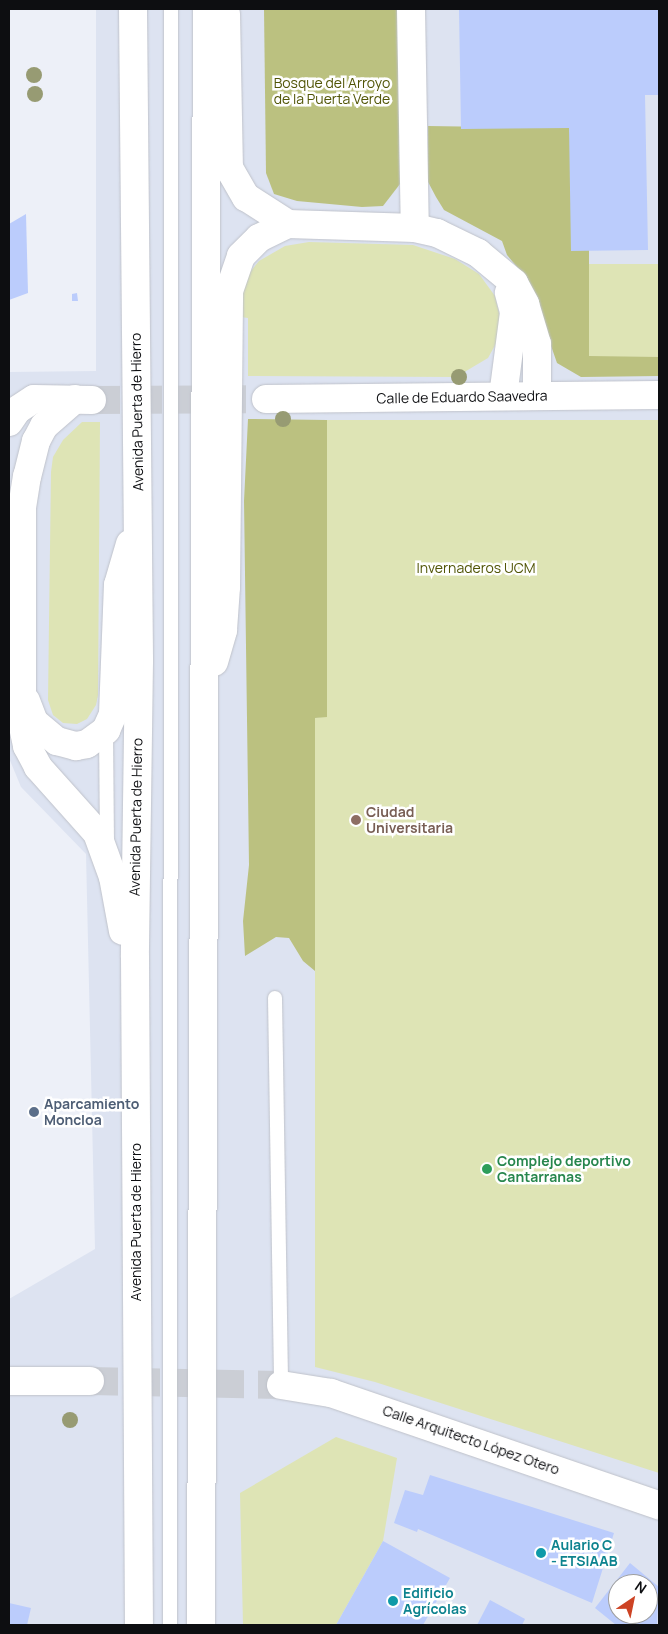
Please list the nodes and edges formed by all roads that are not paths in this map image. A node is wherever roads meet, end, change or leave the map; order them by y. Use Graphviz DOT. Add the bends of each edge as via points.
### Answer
graph roads {
  1 [pos="133,9"];
  2 [pos="171,9"];
  3 [pos="207,9"];
  4 [pos="226,9"];
  5 [pos="411,9"];
  6 [pos="288,224"];
  7 [pos="416,228"];
  8 [pos="498,269"];
  9 [pos="659,395"];
  10 [pos="503,396"];
  11 [pos="537,396"];
  12 [pos="266,400"];
  13 [pos="15,407"];
  14 [pos="36,441"];
  15 [pos="9,465"];
  16 [pos="22,508"];
  17 [pos="138,529"];
  18 [pos="22,686"];
  19 [pos="204,697"];
  20 [pos="106,730"];
  21 [pos="108,857"];
  22 [pos="135,957"];
  23 [pos="275,998"];
  24 [pos="9,1381"];
  25 [pos="90,1381"];
  26 [pos="281,1385"];
  27 [pos="659,1504"];
  28 [pos="139,1625"];
  29 [pos="170,1625"];
  30 [pos="201,1625"];
  1 -- 17 [label="main road, Avenida Puerta de Hierro"];
  2 -- 29 [label="lane"];
  3 -- 19 [label="main road"];
  4 -- 6 [label="main road" via="229,168 246,197"];
  5 -- 7 [label="main road"];
  6 -- 7 [label="main road"];
  6 -- 19 [label="main road" via="259,238 248,248 235,269 229,291 224,630"];
  7 -- 8 [label="main road" via="455,241"];
  8 -- 10 [label="main road" via="514,312"];
  8 -- 11 [label="main road" via="514,283 525,304 536,344"];
  9 -- 11 [label="main road, Calle de Eduardo Saavedra"];
  10 -- 11 [label="main road, Calle de Eduardo Saavedra"];
  10 -- 12 [label="main road, Calle de Eduardo Saavedra"];
  13 -- 14 [label="lane"];
  13 -- 14 [label="main road" via="83,399 44,426"];
  14 -- 16 [label="main road"];
  15 -- 16 [label="main road"];
  16 -- 18 [label="main road"];
  17 -- 20 [label="main road" via="124,553 118,585 113,714"];
  17 -- 22 [label="main road, Avenida Puerta de Hierro"];
  18 -- 20 [label="main road" via="29,712 47,736 76,746 86,744"];
  18 -- 21 [label="main road" via="22,722 27,746 38,767 92,827"];
  19 -- 30 [label="main road"];
  20 -- 21 [label="lane"];
  21 -- 22 [label="main road" via="121,926"];
  22 -- 28 [label="main road, Avenida Puerta de Hierro"];
  23 -- 26 [label="lane"];
  24 -- 25 [label="main road"];
  26 -- 27 [label="main road, Calle Arquitecto López Otero" via="331,1393"];
}
